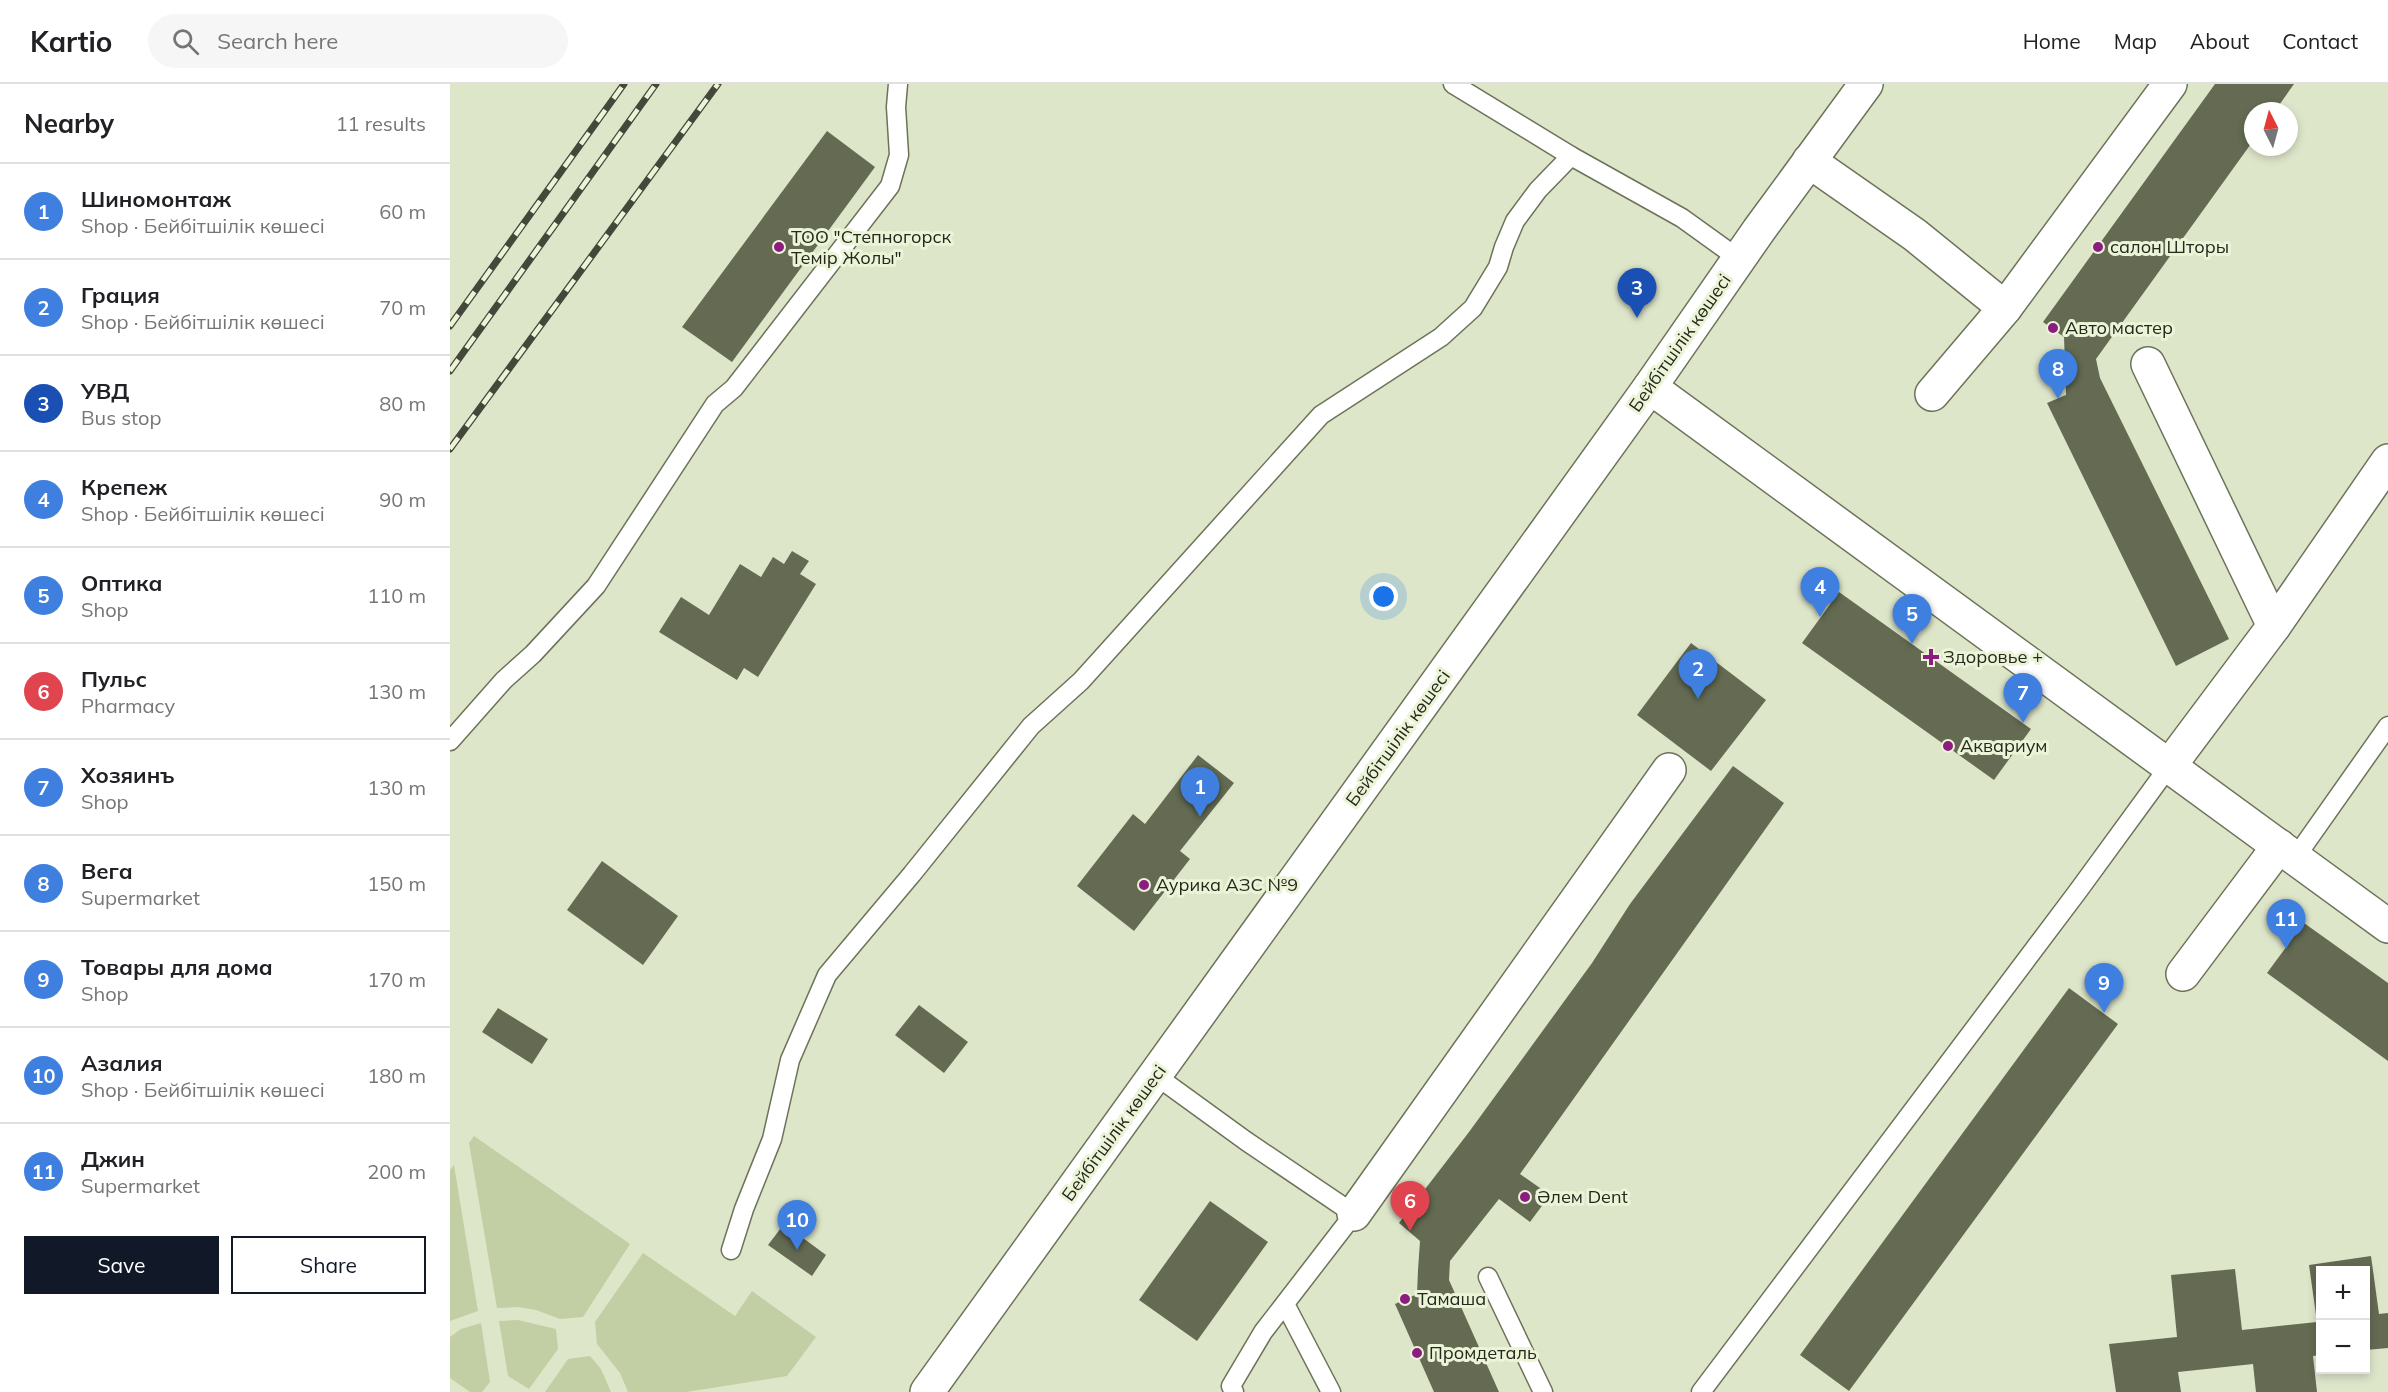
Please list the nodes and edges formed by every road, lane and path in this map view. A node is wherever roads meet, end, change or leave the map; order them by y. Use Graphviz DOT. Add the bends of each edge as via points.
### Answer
graph roads {
  1 [pos="898,84"];
  2 [pos="1454,84"];
  3 [pos="1866,84"];
  4 [pos="2170,84"];
  5 [pos="1571,156"];
  6 [pos="1809,161"];
  7 [pos="1739,259"];
  8 [pos="2005,308"];
  9 [pos="2148,364"];
  10 [pos="1650,387"];
  11 [pos="1932,394"];
  12 [pos="2388,462"];
  13 [pos="2274,626"];
  14 [pos="2388,726"];
  15 [pos="450,741"];
  16 [pos="2170,765"];
  17 [pos="1669,770"];
  18 [pos="2287,852"];
  19 [pos="2388,926"];
  20 [pos="2183,974"];
  21 [pos="1155,1075"];
  22 [pos="1354,1214"];
  23 [pos="732,1250"];
  24 [pos="1488,1277"];
  25 [pos="1285,1304"];
  26 [pos="927,1392"];
  27 [pos="1234,1392"];
  28 [pos="1331,1392"];
  29 [pos="1543,1392"];
  30 [pos="1701,1392"];
  1 -- 15 [label="lane" via="899,155 890,186 734,388 715,404 596,586"];
  2 -- 5 [label="lane"];
  3 -- 6 [label="street, Бейбітшілік көшесі"];
  4 -- 8 [label="street"];
  5 -- 7 [label="lane" via="1682,218"];
  5 -- 23 [label="lane" via="1515,221 1498,267 1473,308 1441,337 1322,415 1081,681 1031,726 827,975 790,1060 772,1139"];
  6 -- 7 [label="street, Бейбітшілік көшесі"];
  6 -- 8 [label="street" via="1915,236"];
  7 -- 10 [label="street, Бейбітшілік көшесі"];
  8 -- 11 [label="street"];
  9 -- 13 [label="street"];
  10 -- 16 [label="street"];
  10 -- 21 [label="street, Бейбітшілік көшесі"];
  12 -- 13 [label="street"];
  13 -- 16 [label="street"];
  14 -- 18 [label="lane"];
  16 -- 18 [label="street"];
  16 -- 30 [label="lane"];
  17 -- 22 [label="street"];
  18 -- 19 [label="street"];
  18 -- 20 [label="street"];
  21 -- 22 [label="lane"];
  21 -- 26 [label="street, Бейбітшілік көшесі"];
  22 -- 25 [label="lane"];
  24 -- 29 [label="lane"];
  25 -- 27 [label="lane" via="1231,1386"];
  25 -- 28 [label="lane"];
}
